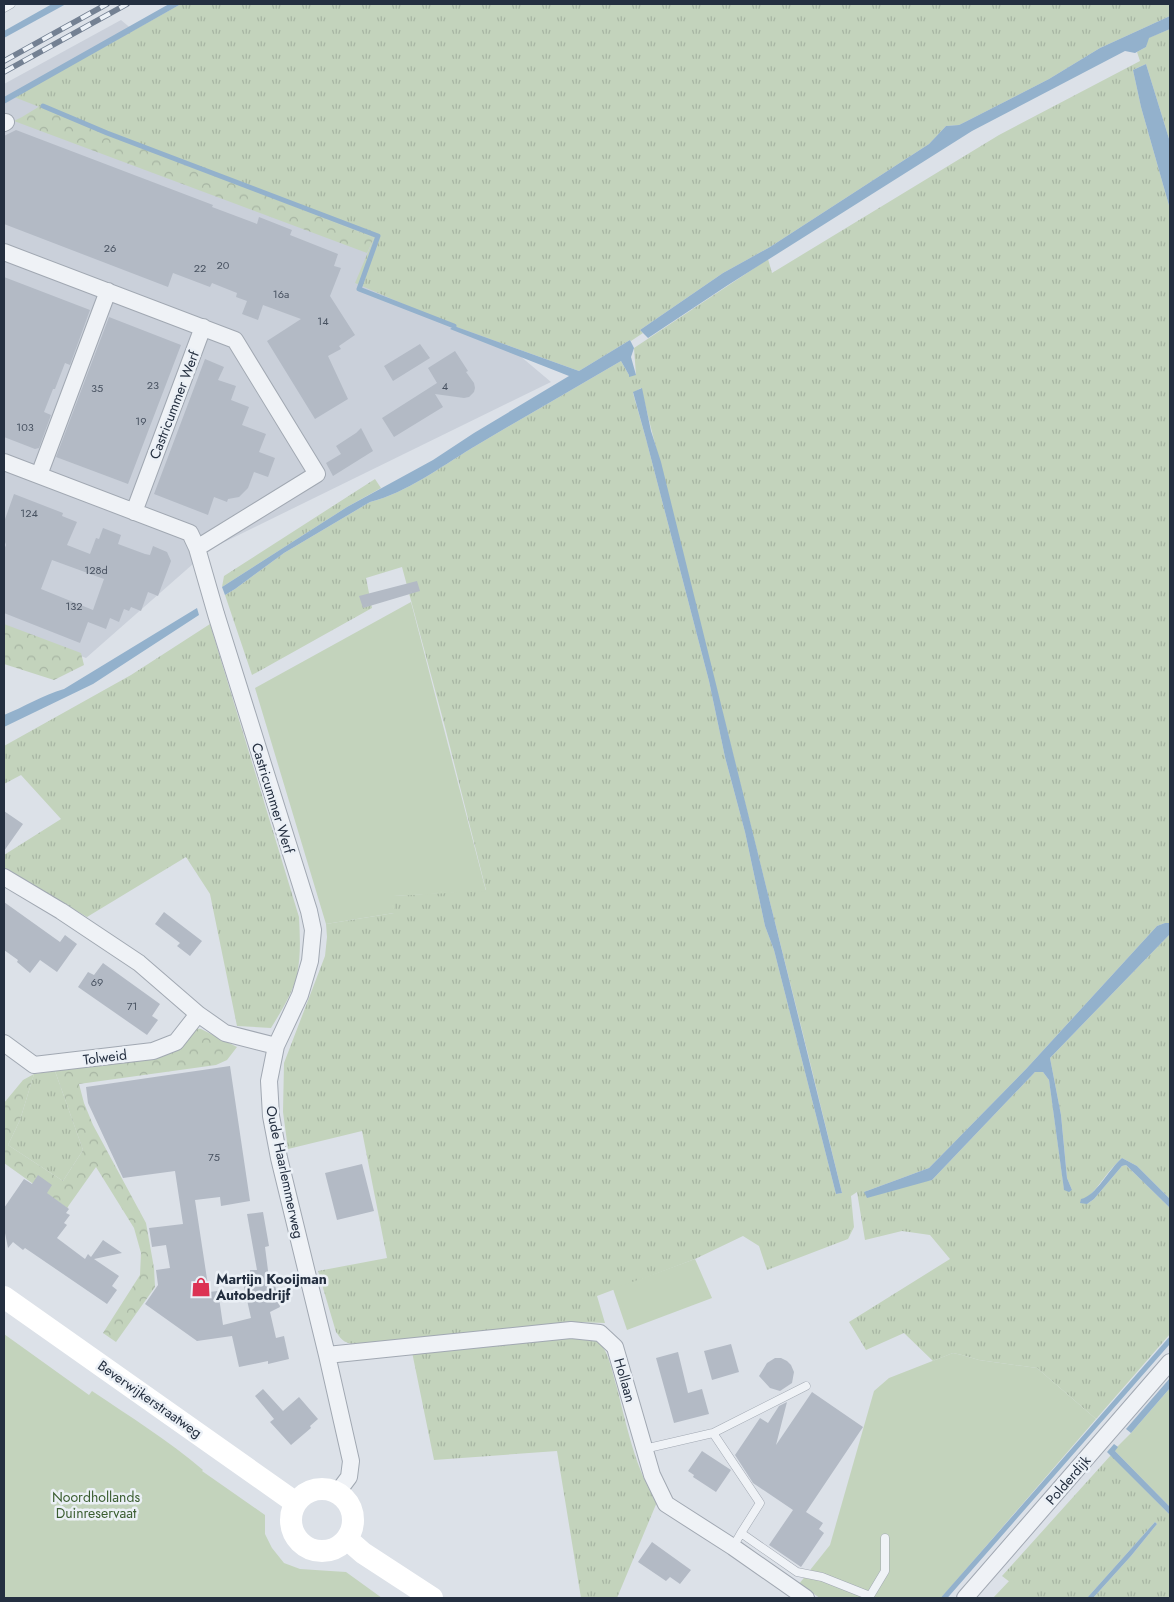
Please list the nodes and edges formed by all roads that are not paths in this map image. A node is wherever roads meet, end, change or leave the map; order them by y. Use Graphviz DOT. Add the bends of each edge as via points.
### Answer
graph roads {
  1 [pos="11,4"];
  2 [pos="4,8"];
  3 [pos="4,252"];
  4 [pos="108,291"];
  5 [pos="203,327"];
  6 [pos="4,462"];
  7 [pos="39,476"];
  8 [pos="134,512"];
  9 [pos="196,548"];
  10 [pos="4,877"];
  11 [pos="198,1014"];
  12 [pos="4,1043"];
  13 [pos="276,1046"];
  14 [pos="4,1297"];
  15 [pos="327,1355"];
  16 [pos="1170,1362"];
  17 [pos="806,1386"];
  18 [pos="713,1433"];
  19 [pos="644,1449"];
  20 [pos="337,1493"];
  21 [pos="296,1503"];
  22 [pos="885,1538"];
  23 [pos="347,1539"];
  24 [pos="737,1540"];
  25 [pos="432,1598"];
  26 [pos="806,1598"];
  27 [pos="965,1598"];
  1 -- 2 [label="lane"];
  3 -- 4 [label="street"];
  4 -- 5 [label="street"];
  4 -- 7 [label="street"];
  5 -- 8 [label="street, Castricummer Werf"];
  5 -- 9 [label="street" via="235,340 317,474"];
  6 -- 7 [label="street, Castricummer Werf"];
  7 -- 8 [label="street, Castricummer Werf"];
  8 -- 9 [label="street, Castricummer Werf" via="190,533"];
  9 -- 13 [label="street, Castricummer Werf" via="313,930 310,961 300,994"];
  10 -- 11 [label="street" via="62,911 138,963"];
  11 -- 12 [label="street, Tolweid" via="176,1042 154,1051 34,1065"];
  11 -- 13 [label="street" via="225,1033"];
  13 -- 15 [label="street, Oude Haarlemmerweg" via="270,1081 271,1116"];
  14 -- 21 [label="main road, Beverwijkerstraatweg"];
  15 -- 19 [label="street, Hollaan" via="571,1330 600,1333 615,1346"];
  15 -- 20 [label="street, Oude Haarlemmerweg" via="351,1461 349,1477"];
  16 -- 27 [label="street, Polderdijk"];
  17 -- 18 [label="lane"];
  18 -- 19 [label="lane"];
  18 -- 24 [label="lane" via="760,1504"];
  19 -- 24 [label="street, Hollaan" via="666,1504"];
  20 -- 21 [label="main road" via="317,1489"];
  20 -- 23 [label="main road" via="352,1512 353,1521"];
  21 -- 23 [label="main road" via="290,1521 292,1531 304,1546 322,1552 340,1546"];
  22 -- 24 [label="lane" via="885,1571 870,1596 822,1577 797,1572"];
  23 -- 25 [label="main road"];
  24 -- 26 [label="street, Hollaan"];
}
